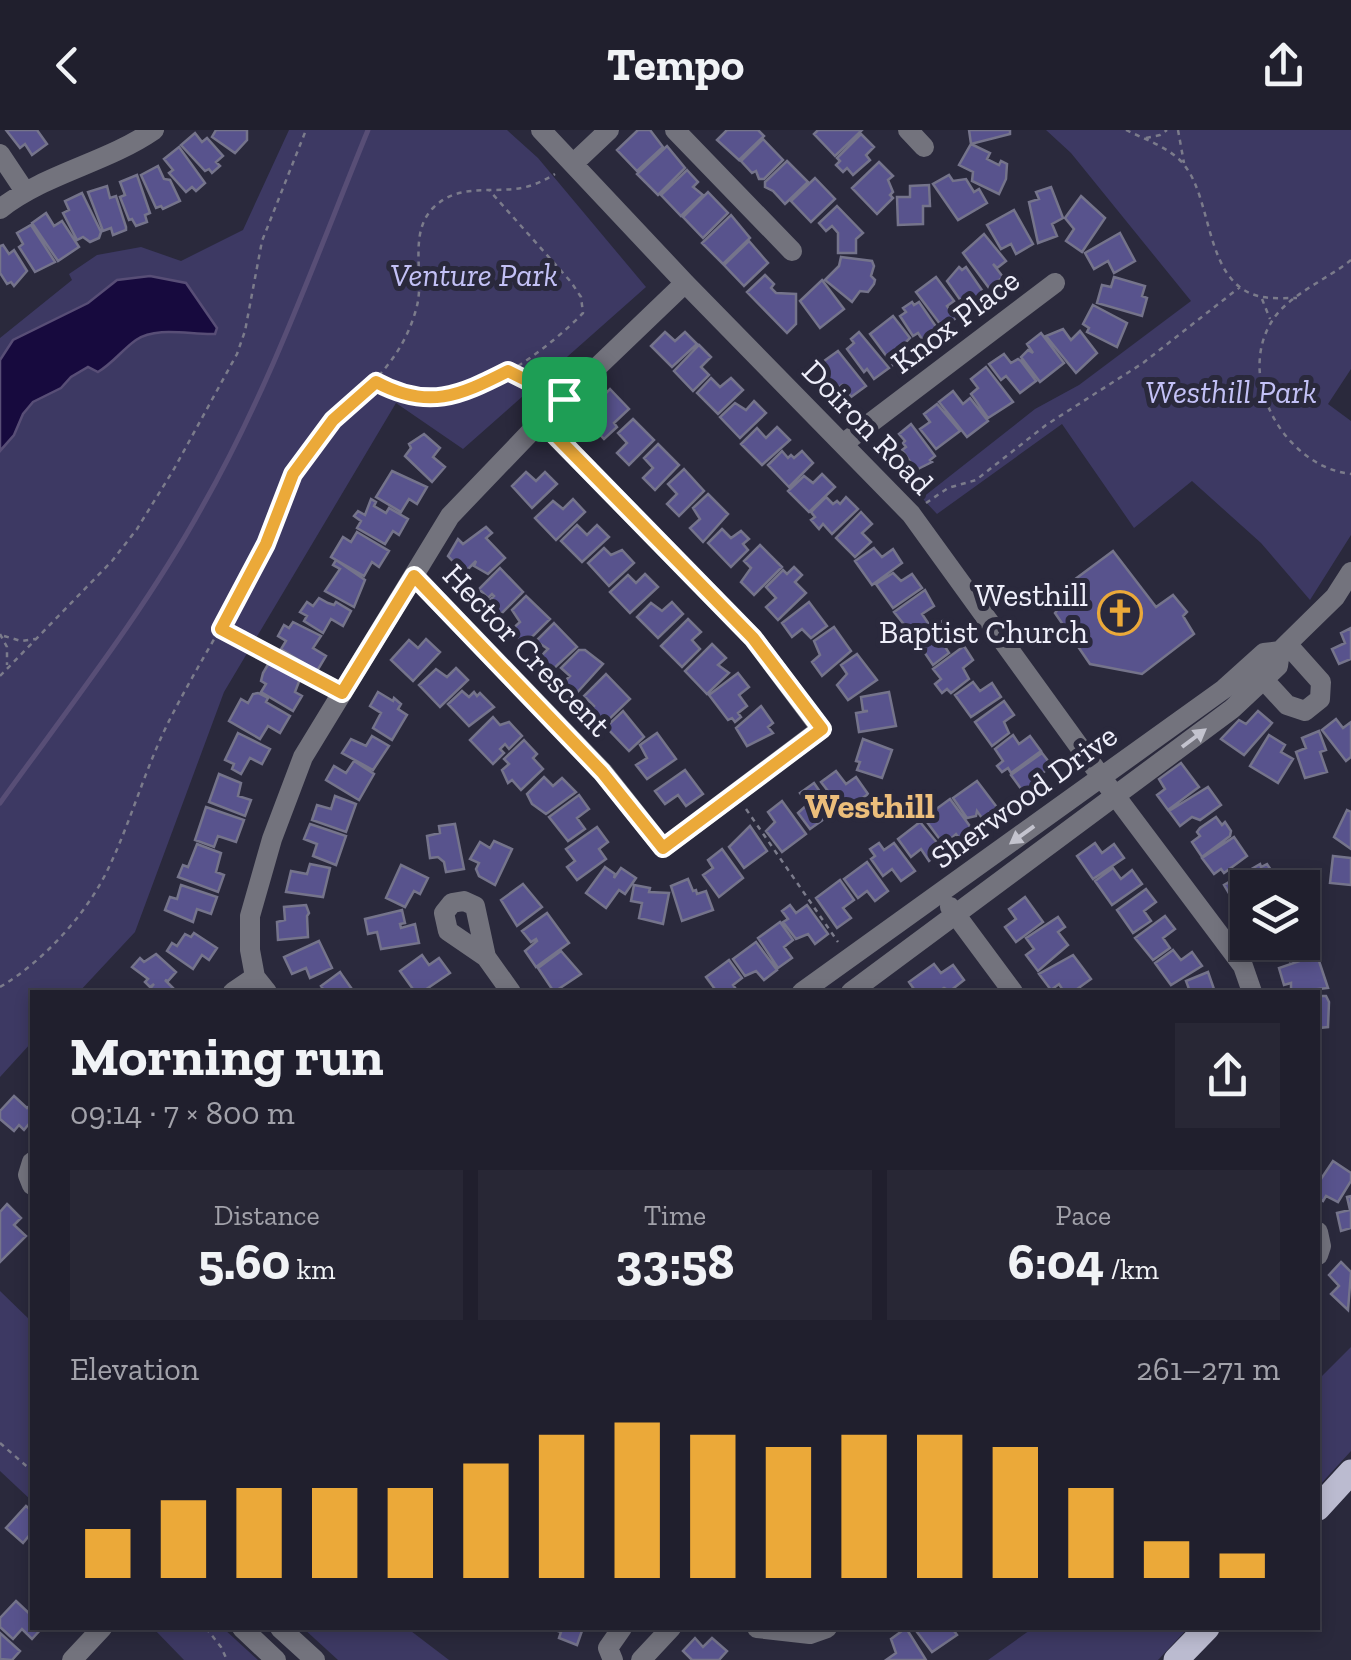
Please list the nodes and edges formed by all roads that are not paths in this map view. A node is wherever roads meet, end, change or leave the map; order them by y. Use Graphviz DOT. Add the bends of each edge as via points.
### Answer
graph roads {
  1 [pos="154,130"];
  2 [pos="541,130"];
  3 [pos="609,130"];
  4 [pos="675,130"];
  5 [pos="908,130"];
  6 [pos="924,147"];
  7 [pos="0,154"];
  8 [pos="574,164"];
  9 [pos="24,190"];
  10 [pos="0,209"];
  11 [pos="792,251"];
  12 [pos="685,282"];
  13 [pos="1055,282"];
  14 [pos="541,421"];
  15 [pos="844,442"];
  16 [pos="1351,572"];
  17 [pos="414,576"];
  18 [pos="1284,647"];
  19 [pos="1264,680"];
  20 [pos="1102,778"];
  21 [pos="1115,795"];
  22 [pos="940,894"];
  23 [pos="956,916"];
  24 [pos="486,956"];
  25 [pos="261,985"];
  26 [pos="511,990"];
  27 [pos="805,990"];
  28 [pos="854,990"];
  29 [pos="1012,990"];
  30 [pos="1251,990"];
  31 [pos="1351,1472"];
  32 [pos="1320,1506"];
  33 [pos="100,1630"];
  34 [pos="244,1630"];
  35 [pos="282,1630"];
  36 [pos="621,1630"];
  37 [pos="669,1630"];
  38 [pos="775,1630"];
  39 [pos="821,1630"];
  40 [pos="1204,1630"];
  41 [pos="72,1660"];
  42 [pos="276,1660"];
  43 [pos="315,1660"];
  44 [pos="612,1660"];
  45 [pos="641,1660"];
  46 [pos="1176,1660"];
  1 -- 9 [label="street" via="128,148"];
  2 -- 8 [label="street, Doiron Road"];
  3 -- 8 [label="street"];
  4 -- 11 [label="street"];
  5 -- 6 [label="street"];
  7 -- 9 [label="street"];
  8 -- 12 [label="street, Doiron Road"];
  9 -- 10 [label="street"];
  12 -- 14 [label="street"];
  12 -- 15 [label="street, Doiron Road"];
  13 -- 15 [label="street, Knox Place"];
  14 -- 17 [label="street" via="450,516"];
  14 -- 17 [label="street, Hector Crescent" via="753,638 822,729 663,848 602,772"];
  15 -- 20 [label="street, Doiron Road" via="935,543"];
  16 -- 18 [label="street, Sherwood Drive"];
  17 -- 25 [label="street" via="303,757 272,839 250,916 250,950"];
  18 -- 19 [label="street, Sherwood Drive"];
  18 -- 19 [label="street" via="1321,682 1320,700 1305,711 1287,705"];
  18 -- 20 [label="street, Sherwood Drive" via="1264,654"];
  21 -- 19 [label="street, Sherwood Drive, one-way"];
  20 -- 21 [label="street, Doiron Road"];
  20 -- 22 [label="street, Sherwood Drive, one-way"];
  21 -- 23 [label="street, Sherwood Drive"];
  21 -- 30 [label="street, Doiron Road" via="1243,966"];
  22 -- 23 [label="street"];
  22 -- 27 [label="street, Sherwood Drive"];
  23 -- 28 [label="street, Sherwood Drive"];
  23 -- 29 [label="street"];
  24 -- 26 [label="street"];
  31 -- 32 [label="main road"];
  33 -- 41 [label="street"];
  34 -- 42 [label="street"];
  35 -- 43 [label="street"];
  36 -- 44 [label="street" via="608,1648"];
  37 -- 45 [label="street"];
  38 -- 39 [label="street"];
  40 -- 46 [label="main road"];
}
